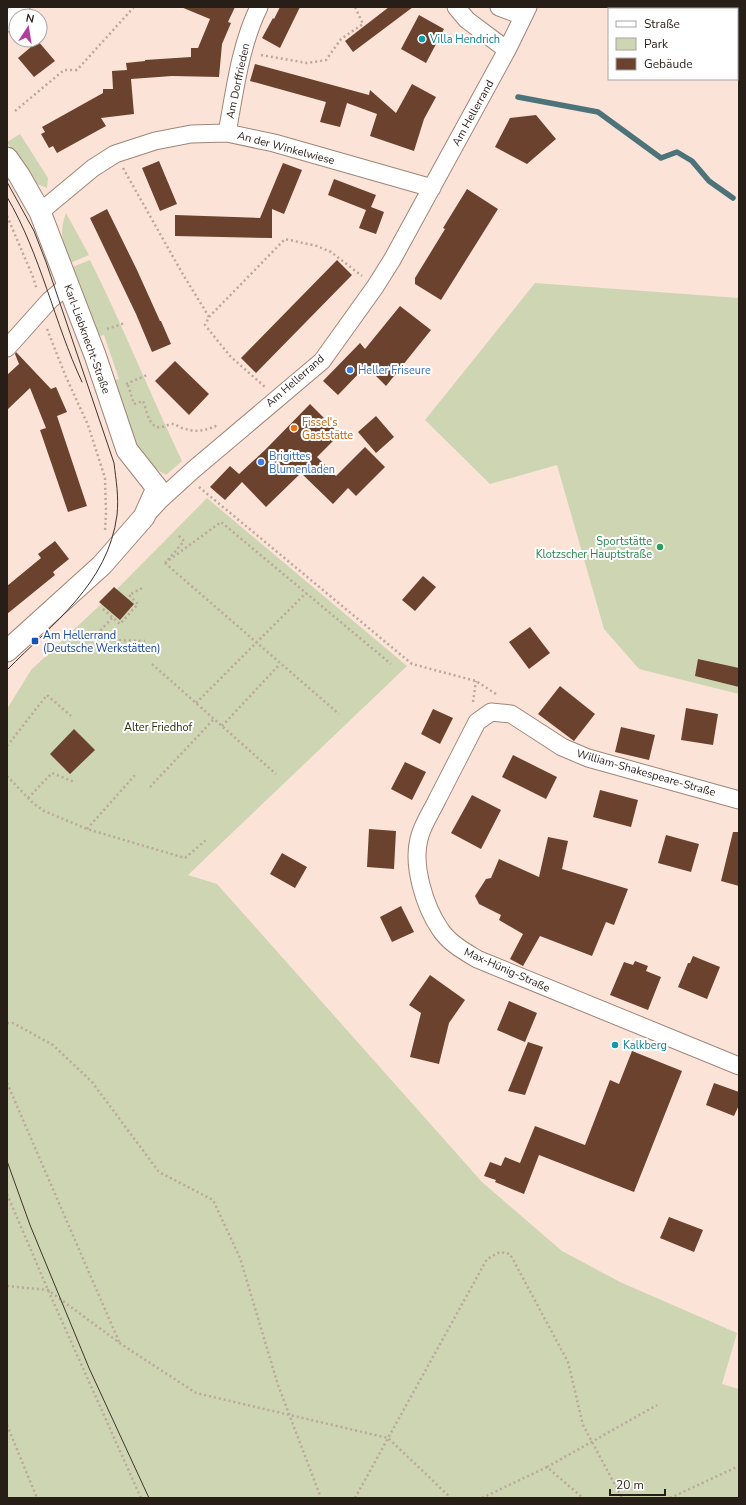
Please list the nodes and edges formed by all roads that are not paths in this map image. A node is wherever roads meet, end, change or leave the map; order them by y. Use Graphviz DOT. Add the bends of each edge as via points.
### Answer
graph roads {
  1 [pos="21,7"];
  2 [pos="259,7"];
  3 [pos="456,7"];
  4 [pos="499,7"];
  5 [pos="526,11"];
  6 [pos="7,23"];
  7 [pos="507,50"];
  8 [pos="227,133"];
  9 [pos="7,158"];
  10 [pos="432,188"];
  11 [pos="40,212"];
  12 [pos="68,285"];
  13 [pos="7,348"];
  14 [pos="144,517"];
  15 [pos="7,651"];
  16 [pos="491,712"];
  17 [pos="739,800"];
  18 [pos="739,1066"];
  1 -- 6 [label="street"];
  2 -- 8 [label="street, Am Dorffrieden" via="242,52"];
  3 -- 7 [label="street" via="467,20"];
  4 -- 5 [label="street"];
  5 -- 7 [label="street, Am Hellerrand"];
  7 -- 10 [label="street, Am Hellerrand"];
  8 -- 10 [label="street, An der Winkelwiese" via="274,143"];
  8 -- 11 [label="street, An der Winkelwiese" via="191,134 155,141 116,154 93,168"];
  9 -- 11 [label="street, Karl-Liebknecht-Straße"];
  10 -- 14 [label="street, Am Hellerrand" via="392,260 322,361 186,476"];
  11 -- 12 [label="street, Karl-Liebknecht-Straße"];
  12 -- 13 [label="street" via="50,300"];
  12 -- 14 [label="street, Karl-Liebknecht-Straße" via="127,450 157,488"];
  14 -- 15 [label="street, Am Hellerrand" via="97,570"];
  16 -- 17 [label="street, William-Shakespeare-Straße" via="511,714 562,747 588,758"];
  16 -- 18 [label="street, Max-Hünig-Straße" via="477,722 419,839 417,862 421,884 440,930 457,947 477,959"];
}
